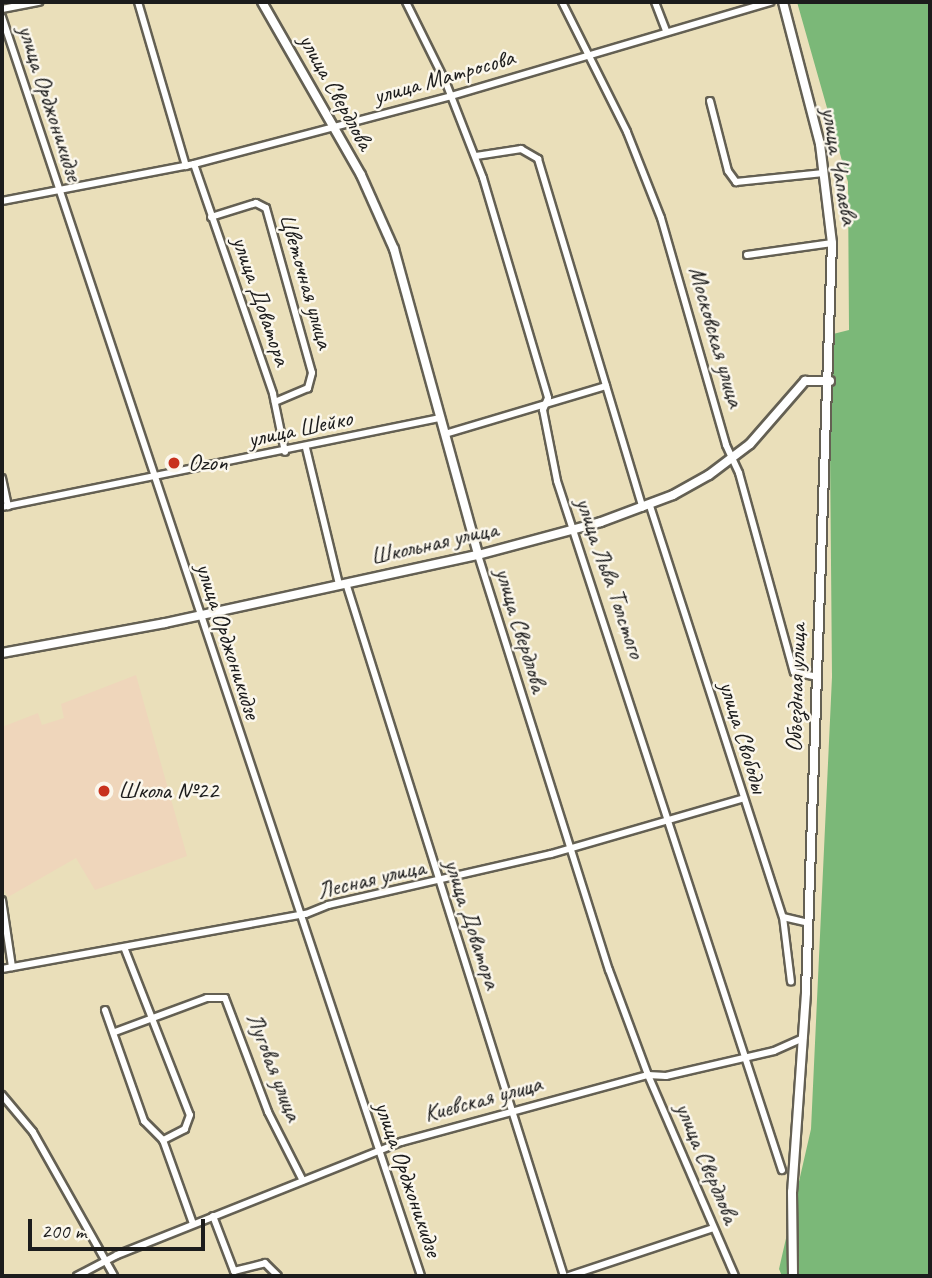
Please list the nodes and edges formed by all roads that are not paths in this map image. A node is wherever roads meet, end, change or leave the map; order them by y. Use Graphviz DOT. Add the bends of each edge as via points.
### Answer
graph roads {
  1 [pos="40,2"];
  2 [pos="138,2"];
  3 [pos="262,2"];
  4 [pos="405,2"];
  5 [pos="562,2"];
  6 [pos="655,2"];
  7 [pos="770,2"];
  8 [pos="783,2"];
  9 [pos="2,9"];
  10 [pos="2,18"];
  11 [pos="666,31"];
  12 [pos="589,55"];
  13 [pos="451,96"];
  14 [pos="710,101"];
  15 [pos="333,124"];
  16 [pos="476,156"];
  17 [pos="194,164"];
  18 [pos="186,166"];
  19 [pos="824,173"];
  20 [pos="59,191"];
  21 [pos="2,201"];
  22 [pos="211,217"];
  23 [pos="832,243"];
  24 [pos="747,255"];
  25 [pos="831,339"];
  26 [pos="830,381"];
  27 [pos="606,386"];
  28 [pos="275,402"];
  29 [pos="546,403"];
  30 [pos="441,418"];
  31 [pos="445,434"];
  32 [pos="306,448"];
  33 [pos="285,452"];
  34 [pos="732,458"];
  35 [pos="2,478"];
  36 [pos="154,479"];
  37 [pos="5,507"];
  38 [pos="646,507"];
  39 [pos="575,530"];
  40 [pos="478,555"];
  41 [pos="343,584"];
  42 [pos="199,615"];
  43 [pos="2,653"];
  44 [pos="817,677"];
  45 [pos="742,799"];
  46 [pos="671,821"];
  47 [pos="568,848"];
  48 [pos="439,883"];
  49 [pos="2,900"];
  50 [pos="298,915"];
  51 [pos="783,917"];
  52 [pos="808,923"];
  53 [pos="124,947"];
  54 [pos="12,967"];
  55 [pos="2,969"];
  56 [pos="791,982"];
  57 [pos="105,1010"];
  58 [pos="155,1020"];
  59 [pos="115,1032"];
  60 [pos="803,1038"];
  61 [pos="746,1057"];
  62 [pos="648,1075"];
  63 [pos="2,1095"];
  64 [pos="512,1111"];
  65 [pos="163,1140"];
  66 [pos="378,1150"];
  67 [pos="782,1170"];
  68 [pos="303,1181"];
  69 [pos="213,1216"];
  70 [pos="193,1224"];
  71 [pos="713,1228"];
  72 [pos="106,1263"];
  73 [pos="77,1276"];
  74 [pos="114,1276"];
  75 [pos="278,1276"];
  76 [pos="421,1276"];
  77 [pos="566,1276"];
  78 [pos="735,1276"];
  79 [pos="793,1276"];
  1 -- 9 [label="street"];
  2 -- 18 [label="street"];
  3 -- 15 [label="street, улица Свердлова"];
  4 -- 13 [label="street, улица Льва Толстого"];
  5 -- 12 [label="street, Московская улица"];
  6 -- 11 [label="street"];
  7 -- 11 [label="street, улица Матросова"];
  8 -- 19 [label="street, улица Чапаева"];
  10 -- 20 [label="street, улица Орджоникидзе"];
  11 -- 12 [label="street, улица Матросова"];
  12 -- 13 [label="street, улица Матросова"];
  12 -- 34 [label="street, Московская улица" via="648,182"];
  13 -- 15 [label="street, улица Матросова"];
  13 -- 16 [label="street, улица Льва Толстого"];
  14 -- 19 [label="street" via="728,171 737,182"];
  15 -- 17 [label="street, улица Матросова"];
  15 -- 30 [label="street, улица Свердлова" via="394,248"];
  16 -- 27 [label="street, улица Свободы" via="521,149 538,159"];
  16 -- 29 [label="street, улица Льва Толстого"];
  17 -- 18 [label="street, улица Матросова"];
  17 -- 22 [label="street, улица Доватора"];
  18 -- 20 [label="street, улица Матросова"];
  19 -- 23 [label="street, улица Чапаева"];
  20 -- 21 [label="street, улица Матросова"];
  20 -- 36 [label="street, улица Орджоникидзе"];
  22 -- 28 [label="street, улица Доватора"];
  22 -- 28 [label="street, Цветочная улица" via="257,203 266,208 312,373 306,389"];
  23 -- 24 [label="street"];
  23 -- 25 [label="street, улица Чапаева"];
  25 -- 26 [label="street, Объездная улица"];
  26 -- 34 [label="street, Школьная улица" via="805,381 760,434"];
  26 -- 44 [label="street, Объездная улица"];
  27 -- 29 [label="street"];
  27 -- 38 [label="street, улица Свободы"];
  28 -- 33 [label="street, улица Доватора"];
  29 -- 31 [label="street"];
  29 -- 39 [label="street, улица Льва Толстого" via="557,481"];
  30 -- 31 [label="street, улица Свердлова"];
  30 -- 32 [label="street, улица Шейко"];
  31 -- 40 [label="street, улица Свердлова"];
  32 -- 33 [label="street, улица Шейко"];
  32 -- 41 [label="street, улица Доватора"];
  33 -- 36 [label="street, улица Шейко"];
  34 -- 38 [label="street, Школьная улица"];
  34 -- 44 [label="street, Московская улица" via="794,673"];
  35 -- 37 [label="street"];
  36 -- 37 [label="street, улица Шейко"];
  36 -- 42 [label="street, улица Орджоникидзе"];
  38 -- 39 [label="street, Школьная улица"];
  38 -- 45 [label="street, улица Свободы"];
  39 -- 40 [label="street, Школьная улица"];
  39 -- 46 [label="street, улица Льва Толстого"];
  40 -- 41 [label="street, Школьная улица"];
  40 -- 47 [label="street, улица Свердлова"];
  41 -- 42 [label="street, Школьная улица"];
  41 -- 48 [label="street, улица Доватора"];
  42 -- 43 [label="street, Школьная улица"];
  42 -- 50 [label="street, улица Орджоникидзе"];
  44 -- 52 [label="street, Объездная улица"];
  45 -- 46 [label="street, Лесная улица"];
  45 -- 51 [label="street, улица Свободы"];
  46 -- 47 [label="street, Лесная улица"];
  46 -- 61 [label="street, улица Льва Толстого"];
  47 -- 48 [label="street, Лесная улица"];
  47 -- 62 [label="street, улица Свердлова"];
  48 -- 50 [label="street, Лесная улица"];
  48 -- 64 [label="street, улица Доватора"];
  49 -- 54 [label="street"];
  50 -- 53 [label="street, Лесная улица"];
  50 -- 66 [label="street, улица Орджоникидзе"];
  51 -- 52 [label="street"];
  51 -- 56 [label="street, улица Свободы"];
  52 -- 60 [label="street, Объездная улица"];
  53 -- 54 [label="street, Лесная улица"];
  53 -- 58 [label="street"];
  54 -- 55 [label="street, Лесная улица"];
  57 -- 59 [label="street"];
  58 -- 59 [label="street, Луговая улица"];
  58 -- 65 [label="street" via="190,1115 185,1129"];
  58 -- 68 [label="street, Луговая улица" via="207,998 225,998 268,1112"];
  59 -- 65 [label="street" via="144,1121"];
  60 -- 61 [label="street, Киевская улица"];
  60 -- 79 [label="street, Объездная улица" via="792,1192"];
  61 -- 62 [label="street, Киевская улица" via="666,1076"];
  61 -- 67 [label="street, улица Льва Толстого"];
  62 -- 64 [label="street, Киевская улица"];
  62 -- 71 [label="street, улица Свердлова"];
  63 -- 72 [label="street" via="33,1132"];
  64 -- 66 [label="street, Киевская улица"];
  64 -- 77 [label="street, улица Доватора"];
  65 -- 70 [label="street"];
  66 -- 68 [label="street, Киевская улица"];
  66 -- 76 [label="street, улица Орджоникидзе"];
  68 -- 69 [label="street, Киевская улица"];
  69 -- 70 [label="street, Киевская улица"];
  69 -- 75 [label="street" via="234,1271 265,1263"];
  70 -- 72 [label="street, Киевская улица"];
  71 -- 77 [label="street"];
  71 -- 78 [label="street, улица Свердлова"];
  72 -- 73 [label="street, Киевская улица"];
  72 -- 74 [label="street"];
}
